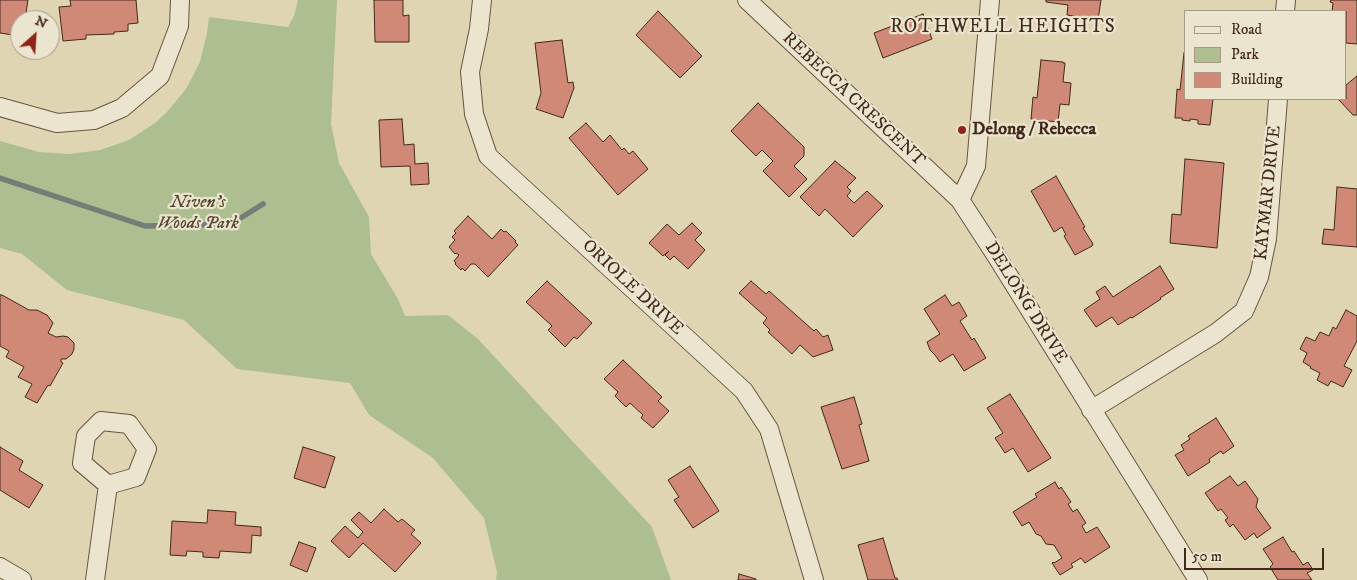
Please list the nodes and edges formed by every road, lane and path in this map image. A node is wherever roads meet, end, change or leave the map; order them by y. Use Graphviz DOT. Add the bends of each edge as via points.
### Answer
graph roads {
  1 [pos="180,0"];
  2 [pos="482,0"];
  3 [pos="747,0"];
  4 [pos="990,0"];
  5 [pos="1278,100"];
  6 [pos="0,107"];
  7 [pos="960,200"];
  8 [pos="1091,410"];
  9 [pos="108,485"];
  10 [pos="0,567"];
  11 [pos="22,580"];
  12 [pos="95,580"];
  13 [pos="814,580"];
  14 [pos="1198,580"];
  1 -- 6 [label="street" via="179,26 160,76 122,108 94,120 57,122"];
  2 -- 13 [label="street, ORIOLE DRIVE" via="470,72 474,114 488,156 744,391 769,429"];
  3 -- 7 [label="street, REBECCA CRESCENT"];
  4 -- 7 [label="street" via="976,166"];
  5 -- 8 [label="street, KAYMAR DRIVE" via="1267,239 1259,277 1244,311 1216,333"];
  7 -- 8 [label="street, DELONG DRIVE"];
  8 -- 14 [label="street, DELONG DRIVE"];
  9 -- 12 [label="street"];
  10 -- 11 [label="street"];
}
